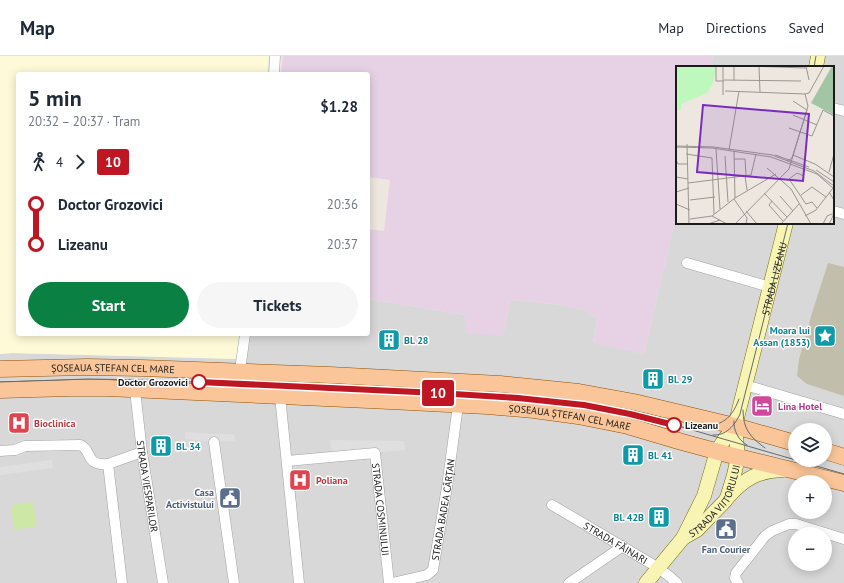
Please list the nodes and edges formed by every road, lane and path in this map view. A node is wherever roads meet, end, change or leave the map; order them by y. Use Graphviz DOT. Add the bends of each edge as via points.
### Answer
graph roads {
  1 [pos="275,56"];
  2 [pos="818,56"];
  3 [pos="816,66"];
  4 [pos="274,72"];
  5 [pos="834,108"];
  6 [pos="844,111"];
  7 [pos="834,211"];
  8 [pos="844,214"];
  9 [pos="786,224"];
  10 [pos="687,263"];
  11 [pos="770,287"];
  12 [pos="245,336"];
  13 [pos="0,369"];
  14 [pos="241,372"];
  15 [pos="745,385"];
  16 [pos="0,390"];
  17 [pos="135,390"];
  18 [pos="239,394"];
  19 [pos="280,396"];
  20 [pos="458,405"];
  21 [pos="844,414"];
  22 [pos="735,426"];
  23 [pos="788,440"];
  24 [pos="214,442"];
  25 [pos="0,451"];
  26 [pos="717,451"];
  27 [pos="142,452"];
  28 [pos="832,453"];
  29 [pos="738,457"];
  30 [pos="844,457"];
  31 [pos="286,462"];
  32 [pos="108,464"];
  33 [pos="792,470"];
  34 [pos="844,483"];
  35 [pos="727,498"];
  36 [pos="552,505"];
  37 [pos="683,538"];
  38 [pos="844,539"];
  39 [pos="623,546"];
  40 [pos="659,568"];
  41 [pos="122,583"];
  42 [pos="162,583"];
  43 [pos="234,583"];
  44 [pos="299,583"];
  45 [pos="391,583"];
  46 [pos="569,583"];
  47 [pos="646,583"];
  48 [pos="677,583"];
  49 [pos="738,583"];
  1 -- 4 [label="street"];
  2 -- 3 [label="street"];
  5 -- 6 [label="street"];
  7 -- 8 [label="street"];
  9 -- 11 [label="street, STRADA LIZEANU"];
  10 -- 11 [label="street"];
  11 -- 15 [label="street, STRADA LIZEANU"];
  12 -- 14 [label="street"];
  13 -- 14 [label="main road, ȘOSEAUA ȘTEFAN CEL MARE" via="126,367"];
  14 -- 18 [label="street"];
  14 -- 22 [label="main road, ȘOSEAUA ȘTEFAN CEL MARE" via="494,384 571,392 634,402"];
  15 -- 21 [label="street"];
  15 -- 22 [label="street, STRADA LIZEANU"];
  16 -- 17 [label="main road, ȘOSEAUA ȘTEFAN CEL MARE"];
  17 -- 18 [label="main road, ȘOSEAUA ȘTEFAN CEL MARE"];
  17 -- 27 [label="street, STRADA VIESPARILOR"];
  18 -- 19 [label="main road, ȘOSEAUA ȘTEFAN CEL MARE"];
  19 -- 20 [label="main road, ȘOSEAUA ȘTEFAN CEL MARE"];
  19 -- 31 [label="street"];
  20 -- 26 [label="main road, ȘOSEAUA ȘTEFAN CEL MARE" via="578,416 628,426"];
  20 -- 45 [label="street, STRADA BADEA CÂRȚAN" via="433,570 427,576"];
  22 -- 23 [label="main road, ȘOSEAUA ȘTEFAN CEL MARE"];
  22 -- 26 [label="street, STRADA VIITORULUI"];
  22 -- 29 [label="street, STRADA VIITORULUI"];
  24 -- 43 [label="street"];
  25 -- 32 [label="street" via="25,446 80,445 92,461 97,464"];
  26 -- 29 [label="main road, ȘOSEAUA ȘTEFAN CEL MARE"];
  26 -- 37 [label="street, STRADA VIITORULUI" via="704,496"];
  27 -- 32 [label="street"];
  27 -- 42 [label="street, STRADA VIESPARILOR"];
  28 -- 30 [label="main road"];
  29 -- 33 [label="main road, ȘOSEAUA ȘTEFAN CEL MARE"];
  29 -- 35 [label="street, STRADA VIITORULUI"];
  31 -- 44 [label="street"];
  31 -- 45 [label="street, STRADA COSMINULUI" via="375,453"];
  32 -- 41 [label="street"];
  33 -- 34 [label="main road, ȘOSEAUA ȘTEFAN CEL MARE"];
  33 -- 35 [label="street" via="760,473 741,484"];
  35 -- 37 [label="street, STRADA VIITORULUI" via="699,528"];
  36 -- 39 [label="street, STRADA FĂINARI"];
  37 -- 40 [label="street, STRADA VIITORULUI"];
  38 -- 49 [label="street" via="796,524 781,527 765,536 736,572 735,578"];
  39 -- 40 [label="street, STRADA FĂINARI"];
  39 -- 46 [label="street"];
  40 -- 47 [label="street, STRADA VIITORULUI"];
  40 -- 48 [label="street, STRADA FĂINARI"];
}
